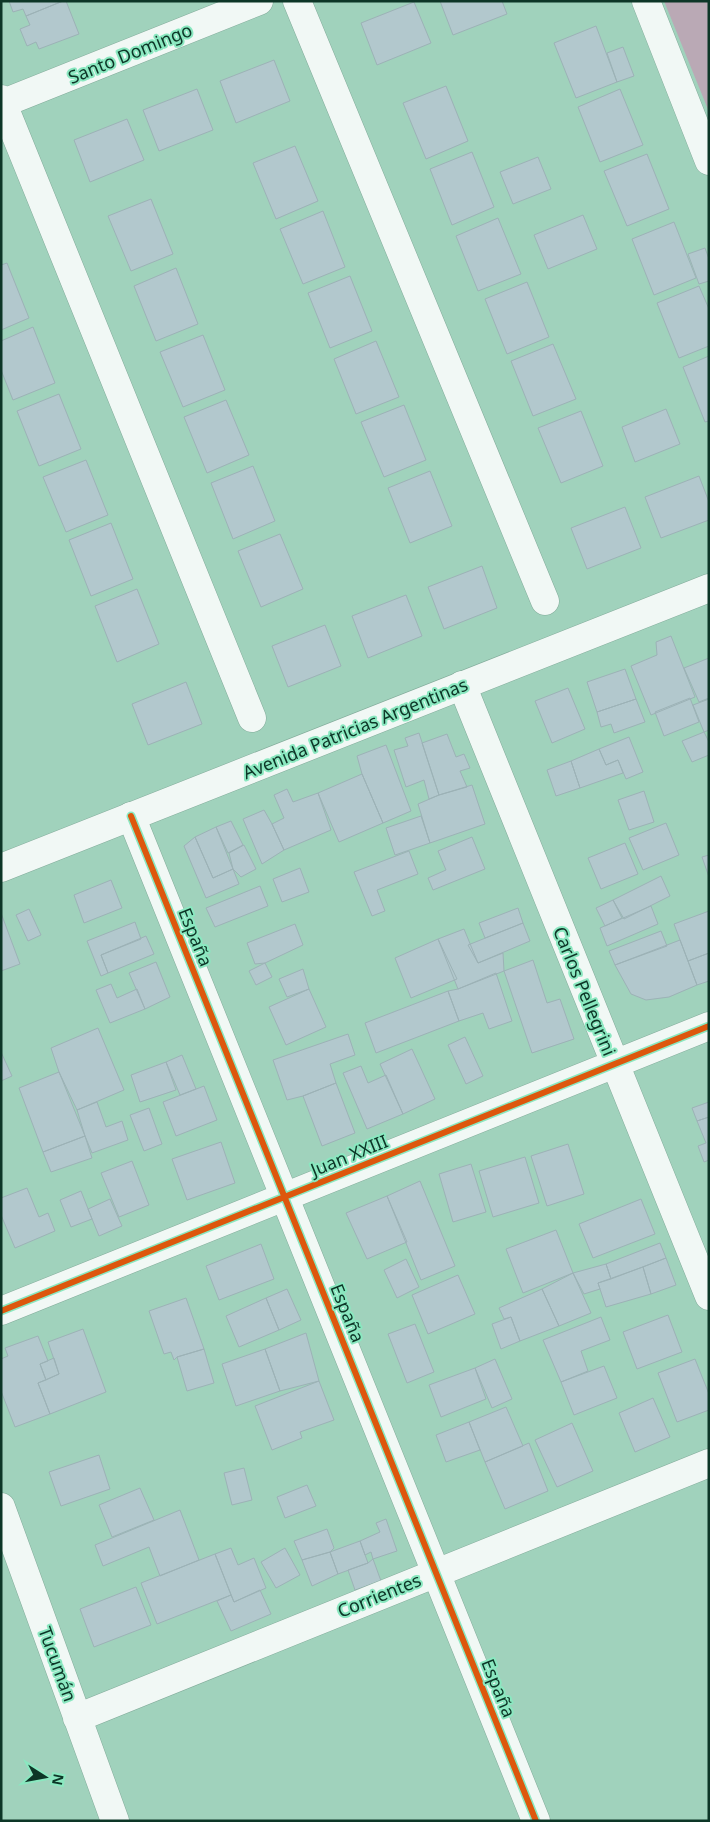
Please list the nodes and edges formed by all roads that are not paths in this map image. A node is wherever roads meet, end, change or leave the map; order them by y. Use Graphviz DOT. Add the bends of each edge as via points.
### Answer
graph roads {
  1 [pos="259,1"];
  2 [pos="297,1"];
  3 [pos="646,1"];
  4 [pos="2,102"];
  5 [pos="709,161"];
  6 [pos="709,588"];
  7 [pos="545,601"];
  8 [pos="462,685"];
  9 [pos="252,718"];
  10 [pos="131,816"];
  11 [pos="1,868"];
  12 [pos="709,1026"];
  13 [pos="615,1064"];
  14 [pos="285,1197"];
  15 [pos="709,1296"];
  16 [pos="1,1311"];
  17 [pos="709,1463"];
  18 [pos="1,1507"];
  19 [pos="436,1572"];
  20 [pos="78,1718"];
  21 [pos="115,1821"];
  22 [pos="536,1821"];
  1 -- 4 [label="street, Santo Domingo"];
  2 -- 7 [label="street"];
  3 -- 5 [label="street"];
  4 -- 9 [label="street"];
  6 -- 8 [label="street, Avenida Patricias Argentinas"];
  8 -- 10 [label="street, Avenida Patricias Argentinas"];
  8 -- 13 [label="street, Carlos Pellegrini"];
  10 -- 11 [label="street, Avenida Patricias Argentinas"];
  10 -- 14 [label="street, España"];
  12 -- 13 [label="street, Juan XXIII"];
  13 -- 14 [label="street, Juan XXIII"];
  13 -- 15 [label="street, Carlos Pellegrini"];
  14 -- 16 [label="street, Juan XXIII"];
  14 -- 19 [label="street, España"];
  17 -- 19 [label="street, Corrientes"];
  18 -- 20 [label="street, Tucumán"];
  19 -- 20 [label="street, Corrientes"];
  19 -- 22 [label="street, España"];
  20 -- 21 [label="street, Tucumán"];
}
